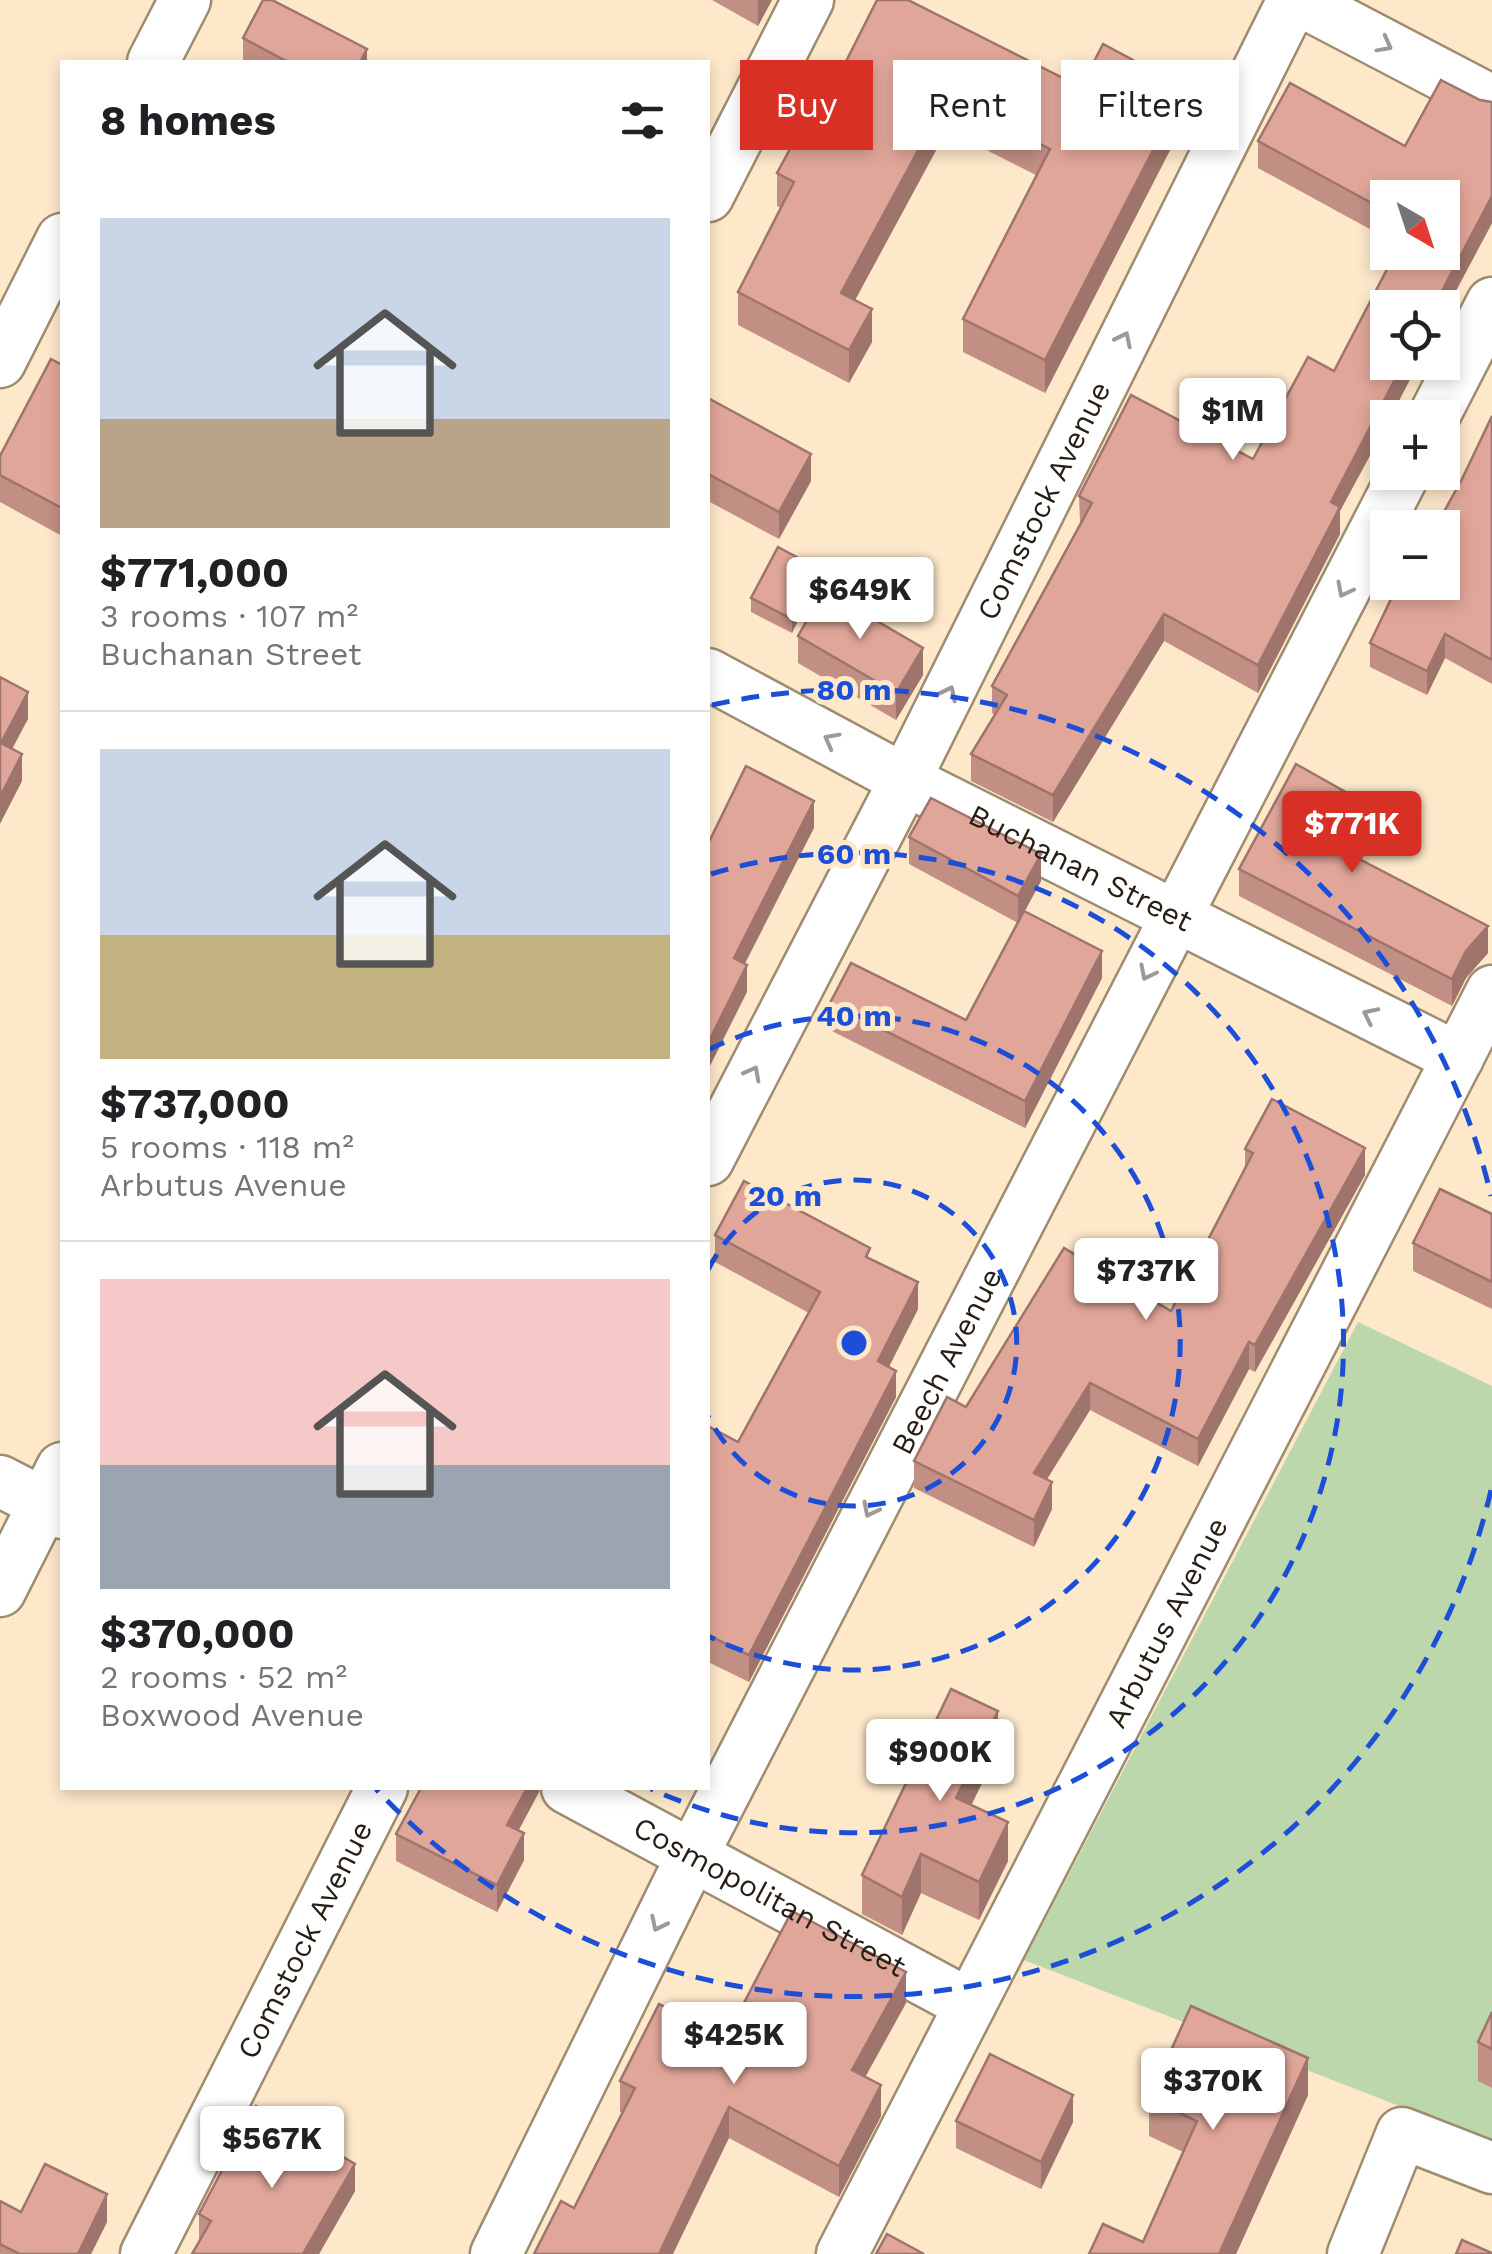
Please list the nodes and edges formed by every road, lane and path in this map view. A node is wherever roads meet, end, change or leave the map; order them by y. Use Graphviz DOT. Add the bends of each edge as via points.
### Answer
graph roads {
  1 [pos="185,0"];
  2 [pos="808,0"];
  3 [pos="1296,0"];
  4 [pos="154,60"];
  5 [pos="1492,101"];
  6 [pos="710,192"];
  7 [pos="60,243"];
  8 [pos="1492,303"];
  9 [pos="30,310"];
  10 [pos="0,362"];
  11 [pos="1442,400"];
  12 [pos="1396,490"];
  13 [pos="710,675"];
  14 [pos="905,780"];
  15 [pos="1176,918"];
  16 [pos="1492,992"];
  17 [pos="1458,1058"];
  18 [pos="710,1156"];
  19 [pos="0,1481"];
  20 [pos="57,1495"];
  21 [pos="0,1591"];
  22 [pos="381,1790"];
  23 [pos="571,1790"];
  24 [pos="691,1858"];
  25 [pos="970,2004"];
  26 [pos="1492,2168"];
  27 [pos="146,2254"];
  28 [pos="496,2254"];
  29 [pos="842,2254"];
  30 [pos="1353,2254"];
  1 -- 4 [label="street"];
  2 -- 6 [label="street"];
  3 -- 5 [label="street, one-way"];
  14 -- 3 [label="street, Comstock Avenue, one-way"];
  7 -- 9 [label="street"];
  8 -- 11 [label="street"];
  9 -- 10 [label="street"];
  12 -- 15 [label="street, Beech Avenue, one-way"];
  14 -- 13 [label="street, Buchanan Street, one-way"];
  14 -- 15 [label="street, Buchanan Street"];
  18 -- 14 [label="street, Comstock Avenue, one-way"];
  17 -- 15 [label="street, Buchanan Street, one-way"];
  15 -- 24 [label="street, Beech Avenue, one-way"];
  16 -- 17 [label="street, Arbutus Avenue"];
  17 -- 25 [label="street, Arbutus Avenue"];
  19 -- 20 [label="street"];
  20 -- 21 [label="street"];
  22 -- 27 [label="street, Comstock Avenue"];
  23 -- 24 [label="street, Cosmopolitan Street"];
  24 -- 25 [label="street, Cosmopolitan Street"];
  24 -- 28 [label="street, Beech Avenue, one-way"];
  25 -- 29 [label="street, Arbutus Avenue"];
  26 -- 30 [label="street" via="1402,2134"];
}
